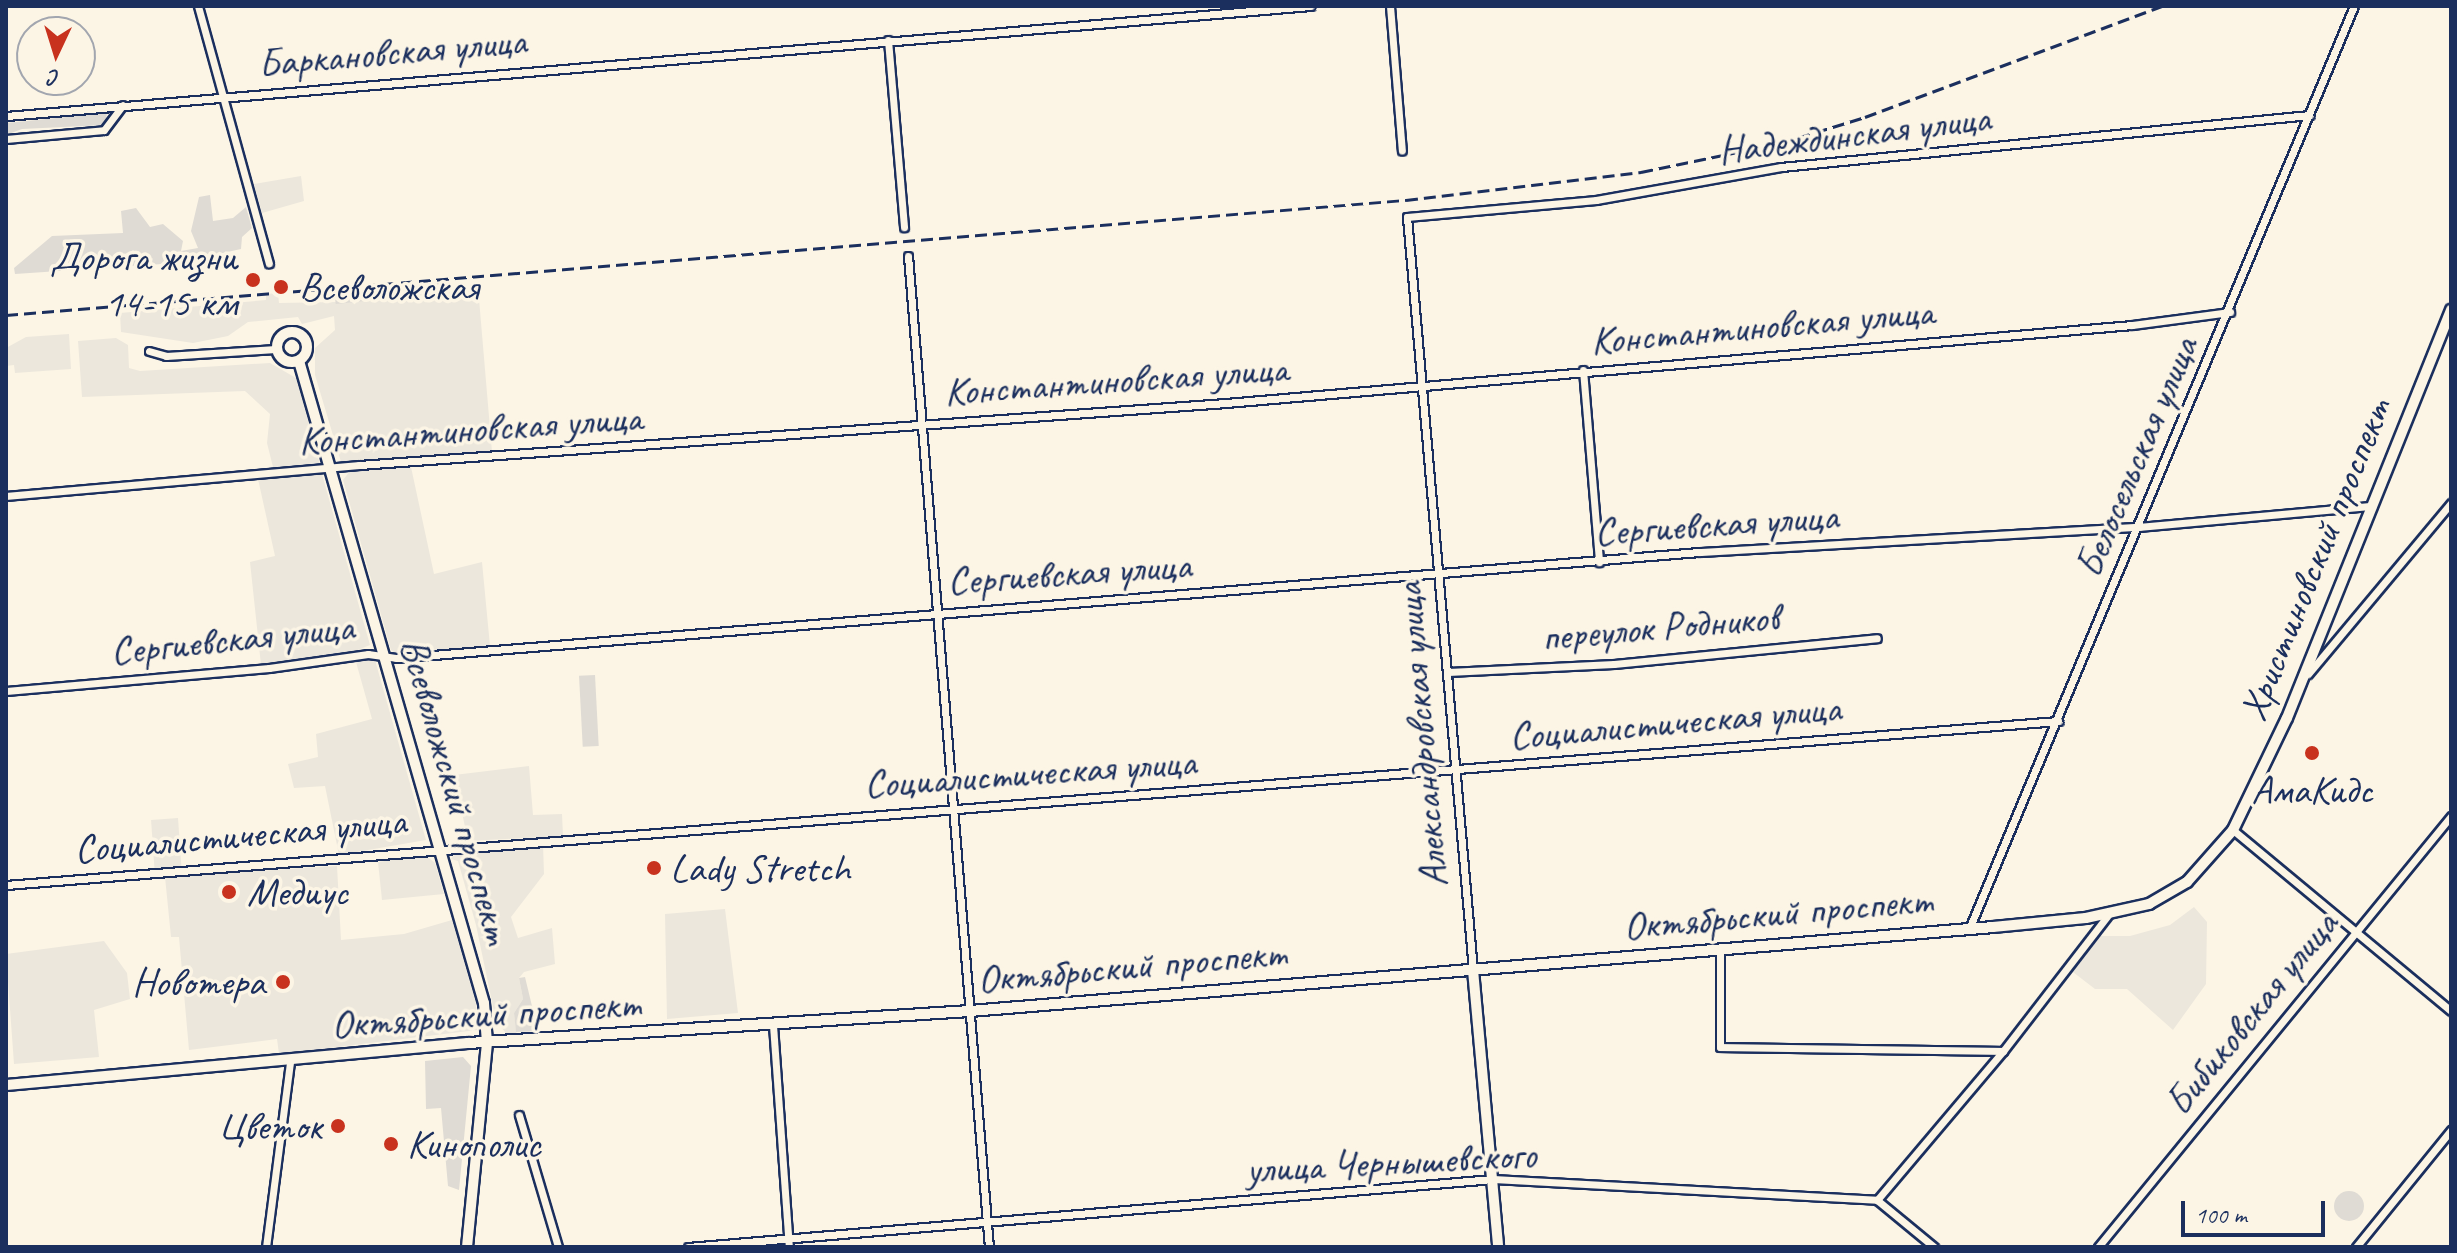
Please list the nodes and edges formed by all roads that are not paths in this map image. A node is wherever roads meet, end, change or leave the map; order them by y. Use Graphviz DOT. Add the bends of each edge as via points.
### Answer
graph roads {
  1 [pos="198,6"];
  2 [pos="1310,6"];
  3 [pos="1390,6"];
  4 [pos="2354,6"];
  5 [pos="888,40"];
  6 [pos="224,96"];
  7 [pos="123,105"];
  8 [pos="2309,115"];
  9 [pos="6,116"];
  10 [pos="6,139"];
  11 [pos="1402,151"];
  12 [pos="1407,217"];
  13 [pos="904,227"];
  14 [pos="908,256"];
  15 [pos="269,263"];
  16 [pos="2451,310"];
  17 [pos="2230,312"];
  18 [pos="276,349"];
  19 [pos="149,351"];
  20 [pos="299,361"];
  21 [pos="1583,370"];
  22 [pos="1423,384"];
  23 [pos="922,425"];
  24 [pos="332,468"];
  25 [pos="6,496"];
  26 [pos="2451,503"];
  27 [pos="2372,506"];
  28 [pos="2139,527"];
  29 [pos="1599,562"];
  30 [pos="1440,577"];
  31 [pos="936,613"];
  32 [pos="1877,638"];
  33 [pos="384,657"];
  34 [pos="1448,672"];
  35 [pos="2299,685"];
  36 [pos="6,691"];
  37 [pos="2058,721"];
  38 [pos="1456,770"];
  39 [pos="951,808"];
  40 [pos="2451,816"];
  41 [pos="2233,830"];
  42 [pos="439,849"];
  43 [pos="6,885"];
  44 [pos="2108,915"];
  45 [pos="1969,929"];
  46 [pos="2357,929"];
  47 [pos="1720,949"];
  48 [pos="1473,970"];
  49 [pos="970,1011"];
  50 [pos="2451,1011"];
  51 [pos="773,1025"];
  52 [pos="487,1043"];
  53 [pos="2003,1051"];
  54 [pos="290,1061"];
  55 [pos="6,1085"];
  56 [pos="519,1115"];
  57 [pos="2451,1130"];
  58 [pos="1492,1179"];
  59 [pos="1877,1200"];
  60 [pos="987,1223"];
  61 [pos="789,1243"];
  62 [pos="266,1247"];
  63 [pos="467,1247"];
  64 [pos="558,1247"];
  65 [pos="688,1247"];
  66 [pos="989,1247"];
  67 [pos="1498,1247"];
  68 [pos="1934,1247"];
  69 [pos="2098,1247"];
  70 [pos="2356,1247"];
  1 -- 6 [label="street"];
  2 -- 5 [label="street, Баркановская улица"];
  3 -- 11 [label="street"];
  4 -- 8 [label="street, Белосельская улица"];
  5 -- 6 [label="street, Баркановская улица"];
  5 -- 13 [label="street"];
  6 -- 7 [label="street, Баркановская улица"];
  6 -- 15 [label="street"];
  7 -- 9 [label="street, Баркановская улица"];
  7 -- 10 [label="street" via="104,130"];
  8 -- 12 [label="street, Надеждинская улица" via="1781,167 1596,200"];
  8 -- 17 [label="street, Белосельская улица"];
  12 -- 22 [label="street, Александровская улица"];
  14 -- 23 [label="street"];
  16 -- 27 [label="street, Христиновский проспект"];
  17 -- 21 [label="street, Константиновская улица" via="2132,325"];
  17 -- 28 [label="street, Белосельская улица"];
  18 -- 19 [label="street" via="166,356"];
  18 -- 20 [label="street" via="282,360"];
  18 -- 20 [label="street" via="281,336 299,333 308,346"];
  20 -- 24 [label="street, Всеволожский проспект"];
  21 -- 22 [label="street, Константиновская улица"];
  21 -- 29 [label="street"];
  22 -- 23 [label="street, Константиновская улица"];
  22 -- 30 [label="street, Александровская улица"];
  23 -- 24 [label="street, Константиновская улица"];
  23 -- 31 [label="street"];
  24 -- 25 [label="street, Константиновская улица"];
  24 -- 33 [label="street, Всеволожский проспект"];
  26 -- 35 [label="street"];
  27 -- 28 [label="street, Сергиевская улица"];
  27 -- 35 [label="street, Христиновский проспект"];
  28 -- 29 [label="street, Сергиевская улица"];
  28 -- 37 [label="street, Белосельская улица"];
  29 -- 30 [label="street, Сергиевская улица"];
  30 -- 31 [label="street, Сергиевская улица"];
  30 -- 34 [label="street, Александровская улица"];
  31 -- 33 [label="street, Сергиевская улица"];
  31 -- 39 [label="street"];
  32 -- 34 [label="street, переулок Родников" via="1614,664"];
  33 -- 36 [label="street, Сергиевская улица" via="368,654"];
  33 -- 42 [label="street, Всеволожский проспект"];
  34 -- 38 [label="street, Александровская улица"];
  35 -- 41 [label="street, Христиновский проспект"];
  37 -- 38 [label="street, Социалистическая улица"];
  37 -- 45 [label="street, Белосельская улица"];
  38 -- 39 [label="street, Социалистическая улица"];
  38 -- 48 [label="street, Александровская улица"];
  39 -- 42 [label="street, Социалистическая улица"];
  39 -- 49 [label="street"];
  40 -- 46 [label="street, Бибиковская улица"];
  41 -- 44 [label="street, Октябрьский проспект" via="2187,882 2149,904"];
  41 -- 46 [label="street"];
  42 -- 43 [label="street, Социалистическая улица"];
  42 -- 52 [label="street, Всеволожский проспект" via="484,1003"];
  44 -- 45 [label="street, Октябрьский проспект"];
  44 -- 53 [label="street"];
  45 -- 47 [label="street, Октябрьский проспект"];
  46 -- 50 [label="street"];
  46 -- 69 [label="street, Бибиковская улица"];
  47 -- 48 [label="street, Октябрьский проспект"];
  47 -- 53 [label="street" via="1720,1047"];
  48 -- 49 [label="street, Октябрьский проспект"];
  48 -- 58 [label="street, Александровская улица"];
  49 -- 51 [label="street, Октябрьский проспект"];
  49 -- 60 [label="street"];
  51 -- 52 [label="street, Октябрьский проспект"];
  51 -- 61 [label="street"];
  52 -- 54 [label="street, Октябрьский проспект"];
  52 -- 63 [label="street, Всеволожский проспект"];
  53 -- 59 [label="street"];
  54 -- 55 [label="street, Октябрьский проспект"];
  54 -- 62 [label="street"];
  56 -- 64 [label="street"];
  57 -- 70 [label="street"];
  58 -- 59 [label="street, улица Чернышевского"];
  58 -- 60 [label="street, улица Чернышевского"];
  58 -- 67 [label="street, Александровская улица"];
  59 -- 68 [label="street"];
  60 -- 61 [label="street, улица Чернышевского"];
  60 -- 66 [label="street"];
  61 -- 65 [label="street, улица Чернышевского"];
}
